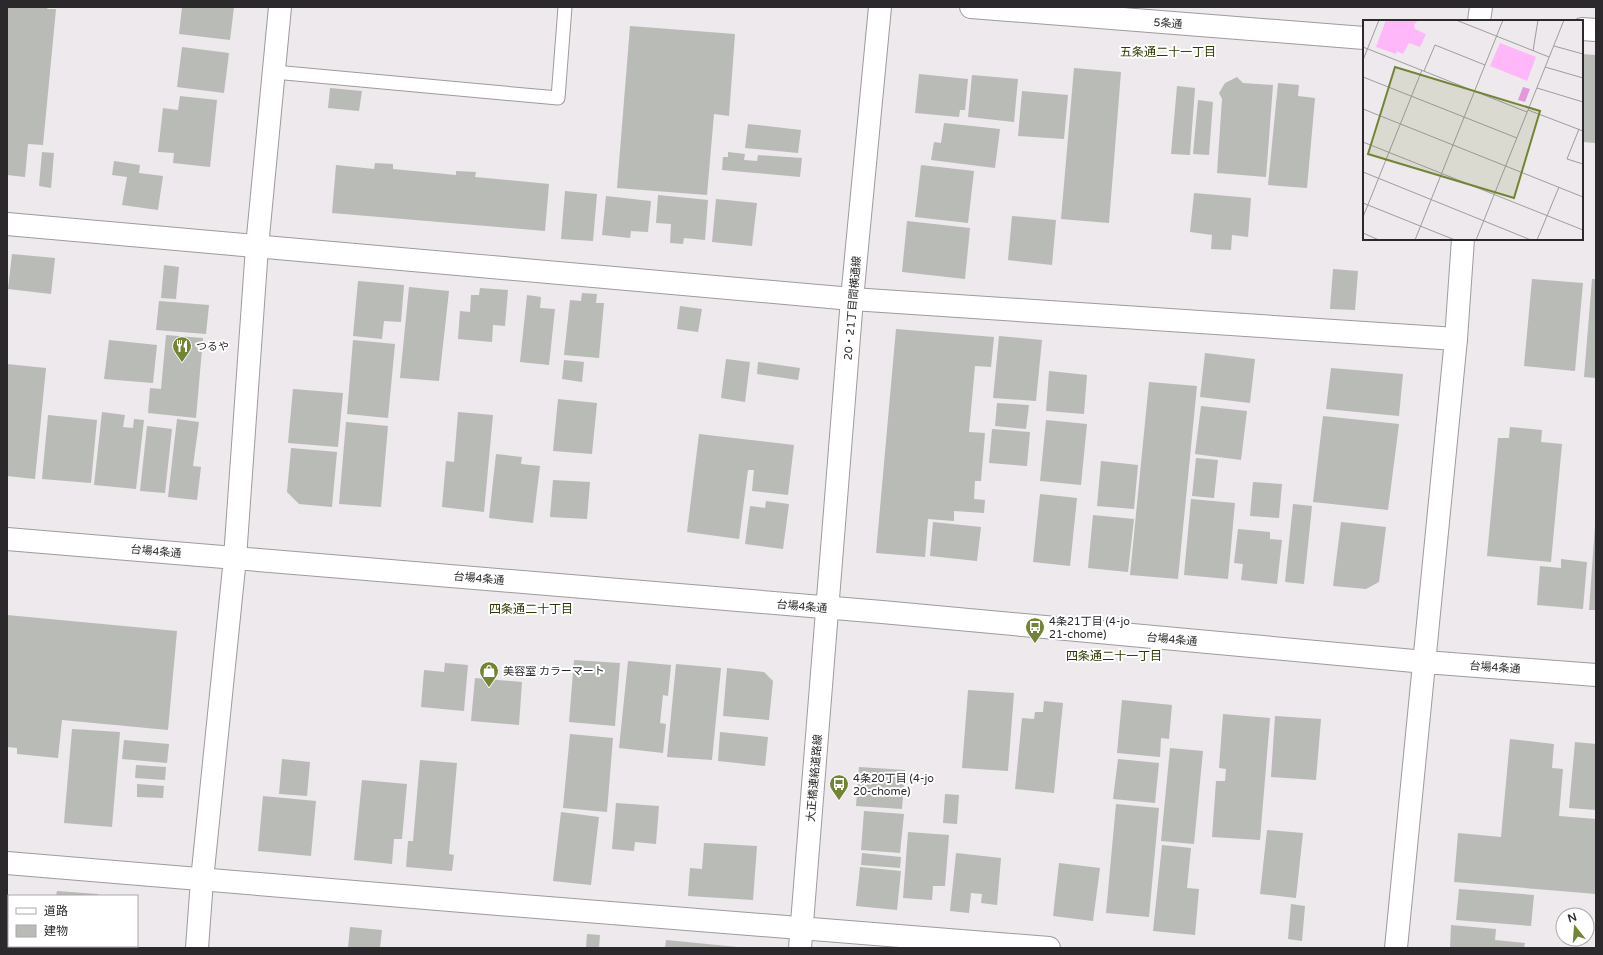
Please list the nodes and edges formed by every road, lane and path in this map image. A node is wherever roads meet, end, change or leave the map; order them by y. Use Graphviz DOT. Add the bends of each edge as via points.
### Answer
graph roads {
  1 [pos="280,7"];
  2 [pos="564,7"];
  3 [pos="880,7"];
  4 [pos="971,7"];
  5 [pos="1481,7"];
  6 [pos="1479,20"];
  7 [pos="1583,29"];
  8 [pos="1596,30"];
  9 [pos="1363,38"];
  10 [pos="274,72"];
  11 [pos="7,224"];
  12 [pos="1463,240"];
  13 [pos="257,247"];
  14 [pos="852,299"];
  15 [pos="1456,339"];
  16 [pos="7,539"];
  17 [pos="235,558"];
  18 [pos="828,608"];
  19 [pos="1425,662"];
  20 [pos="1596,675"];
  21 [pos="7,863"];
  22 [pos="202,880"];
  23 [pos="800,938"];
  24 [pos="197,948"];
  25 [pos="1049,948"];
  26 [pos="1396,948"];
  1 -- 10 [label="street"];
  2 -- 10 [label="lane" via="558,98"];
  3 -- 14 [label="street, 20・21丁目間横通線"];
  4 -- 9 [label="street, 5条通"];
  5 -- 6 [label="street"];
  7 -- 8 [label="street"];
  10 -- 13 [label="street"];
  11 -- 13 [label="street"];
  12 -- 15 [label="street"];
  13 -- 14 [label="street"];
  13 -- 17 [label="street"];
  14 -- 15 [label="street"];
  14 -- 18 [label="street, 20・21丁目間横通線"];
  15 -- 19 [label="street"];
  16 -- 17 [label="street, 台場4条通"];
  17 -- 18 [label="street, 台場4条通"];
  17 -- 22 [label="street"];
  18 -- 19 [label="street, 台場4条通"];
  18 -- 23 [label="street, 大正橋連絡道路線"];
  19 -- 20 [label="street, 台場4条通"];
  19 -- 26 [label="street"];
  21 -- 22 [label="street"];
  22 -- 23 [label="street"];
  22 -- 24 [label="street"];
  23 -- 25 [label="street"];
}
